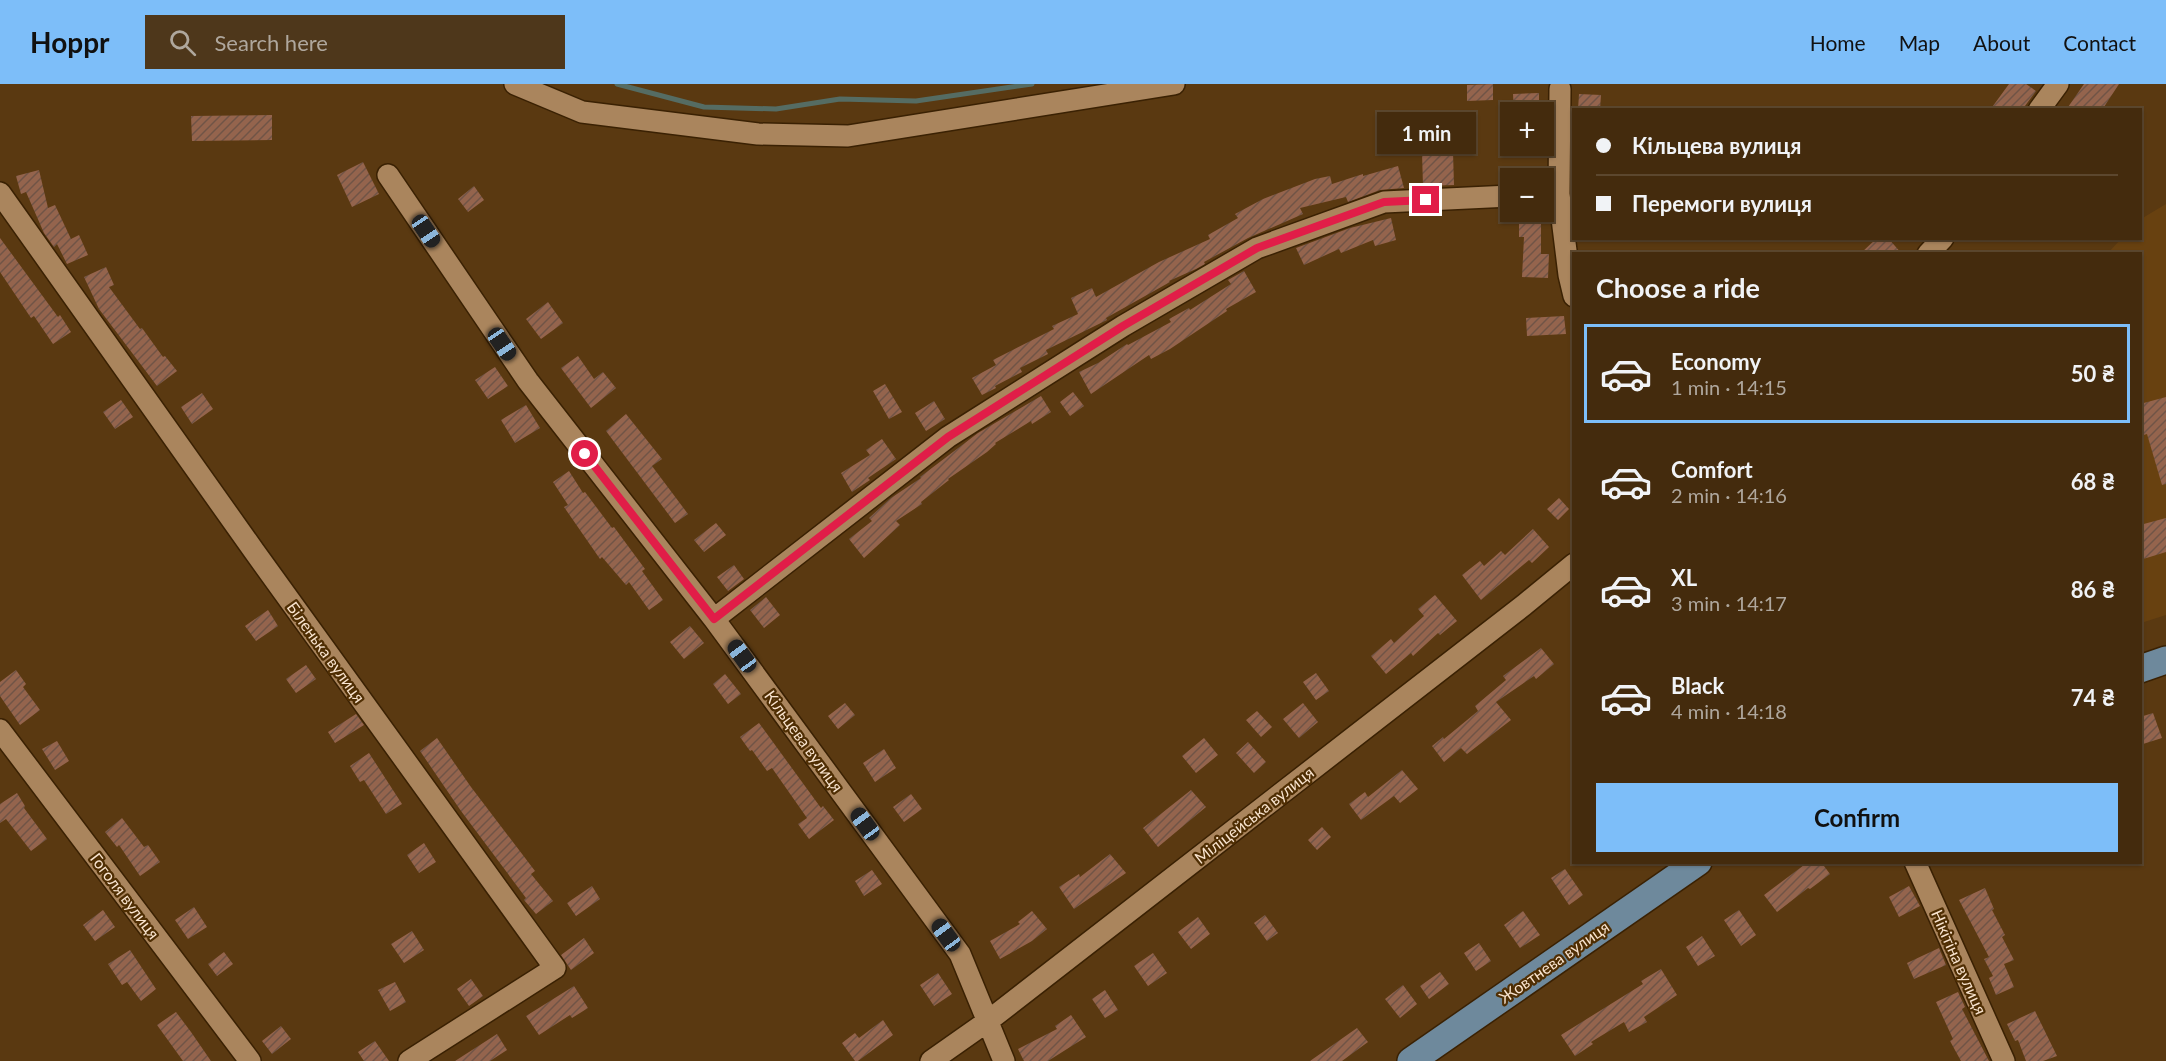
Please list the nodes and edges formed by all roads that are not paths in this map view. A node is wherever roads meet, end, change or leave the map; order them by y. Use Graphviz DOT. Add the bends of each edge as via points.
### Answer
graph roads {
  1 [pos="515,84"];
  2 [pos="1174,84"];
  3 [pos="2058,84"];
  4 [pos="1560,89"];
  5 [pos="2040,108"];
  6 [pos="1553,168"];
  7 [pos="388,175"];
  8 [pos="0,193"];
  9 [pos="1500,196"];
  10 [pos="1554,207"];
  11 [pos="1940,240"];
  12 [pos="1930,252"];
  13 [pos="1572,287"];
  14 [pos="1572,566"];
  15 [pos="714,619"];
  16 [pos="2166,660"];
  17 [pos="2142,668"];
  18 [pos="0,730"];
  19 [pos="1695,864"];
  20 [pos="1916,864"];
  21 [pos="988,1021"];
  22 [pos="250,1061"];
  23 [pos="409,1061"];
  24 [pos="931,1061"];
  25 [pos="1004,1061"];
  26 [pos="1411,1061"];
  27 [pos="2004,1061"];
  1 -- 2 [label="street" via="582,112 758,134 848,135"];
  3 -- 5 [label="street"];
  4 -- 6 [label="street"];
  7 -- 15 [label="street, Кільцева вулиця" via="528,381"];
  8 -- 23 [label="street, Біленька вулиця" via="555,968"];
  9 -- 15 [label="street" via="1384,202 1257,248 1123,326 948,437"];
  10 -- 13 [label="street"];
  11 -- 12 [label="street"];
  14 -- 21 [label="street, Міліцейська вулиця"];
  15 -- 21 [label="street, Кільцева вулиця" via="960,954"];
  16 -- 17 [label="main road"];
  18 -- 22 [label="street, Гоголя вулиця"];
  19 -- 26 [label="main road, Жовтнева вулиця"];
  20 -- 27 [label="street, Нікітіна вулиця"];
  21 -- 24 [label="street, Міліцейська вулиця"];
  21 -- 25 [label="street, Кільцева вулиця"];
}
